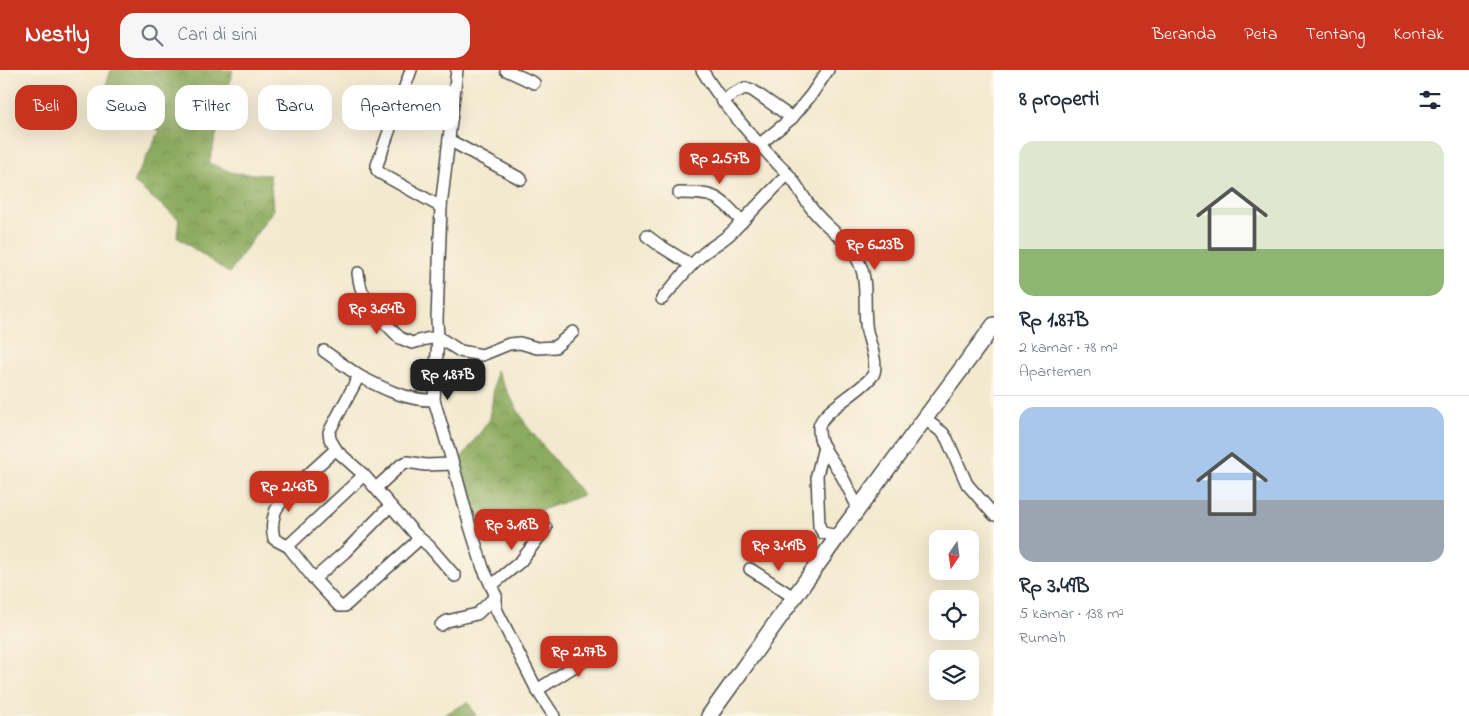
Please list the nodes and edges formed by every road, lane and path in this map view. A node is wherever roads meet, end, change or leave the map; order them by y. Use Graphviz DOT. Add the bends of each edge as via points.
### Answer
graph roads {
  1 [pos="411,70"];
  2 [pos="457,70"];
  3 [pos="506,70"];
  4 [pos="702,70"];
  5 [pos="828,70"];
  6 [pos="534,83"];
  7 [pos="723,102"];
  8 [pos="792,118"];
  9 [pos="449,140"];
  10 [pos="760,144"];
  11 [pos="788,174"];
  12 [pos="522,179"];
  13 [pos="678,193"];
  14 [pos="441,207"];
  15 [pos="742,222"];
  16 [pos="646,236"];
  17 [pos="691,265"];
  18 [pos="358,274"];
  19 [pos="662,299"];
  20 [pos="994,325"];
  21 [pos="573,332"];
  22 [pos="438,337"];
  23 [pos="324,351"];
  24 [pos="358,376"];
  25 [pos="434,400"];
  26 [pos="925,419"];
  27 [pos="824,447"];
  28 [pos="337,450"];
  29 [pos="453,464"];
  30 [pos="364,475"];
  31 [pos="376,488"];
  32 [pos="390,506"];
  33 [pos="859,506"];
  34 [pos="994,515"];
  35 [pos="546,528"];
  36 [pos="416,535"];
  37 [pos="838,536"];
  38 [pos="289,547"];
  39 [pos="750,569"];
  40 [pos="454,576"];
  41 [pos="314,579"];
  42 [pos="493,591"];
  43 [pos="794,598"];
  44 [pos="441,625"];
  45 [pos="608,645"];
  46 [pos="537,690"];
  47 [pos="554,716"];
  48 [pos="709,716"];
  1 -- 14 [label="street" via="377,170"];
  2 -- 9 [label="street"];
  3 -- 6 [label="street"];
  4 -- 7 [label="street"];
  5 -- 8 [label="street"];
  7 -- 8 [label="street" via="745,88"];
  7 -- 10 [label="street"];
  8 -- 10 [label="street"];
  9 -- 12 [label="street"];
  9 -- 14 [label="street"];
  10 -- 11 [label="street"];
  11 -- 15 [label="street"];
  11 -- 27 [label="street" via="806,203 851,248 862,268 864,280 864,315 874,371 860,388 820,422 820,439"];
  13 -- 15 [label="street" via="716,197"];
  14 -- 22 [label="street"];
  15 -- 17 [label="street"];
  16 -- 17 [label="street"];
  17 -- 19 [label="street"];
  18 -- 22 [label="street" via="362,292 382,306 385,323 400,338 412,344"];
  20 -- 26 [label="main road"];
  21 -- 22 [label="street" via="555,347 509,344 482,354 460,351"];
  22 -- 25 [label="street"];
  23 -- 24 [label="street"];
  24 -- 25 [label="street" via="392,392"];
  24 -- 28 [label="street" via="329,432"];
  25 -- 29 [label="street"];
  26 -- 33 [label="main road"];
  26 -- 34 [label="street" via="947,439 968,486"];
  27 -- 33 [label="street"];
  27 -- 37 [label="street" via="818,475 819,526 822,533"];
  28 -- 30 [label="street"];
  28 -- 38 [label="street" via="279,504 275,512 274,539"];
  29 -- 31 [label="street" via="408,462"];
  29 -- 42 [label="street" via="468,523"];
  30 -- 31 [label="street"];
  30 -- 38 [label="street"];
  31 -- 32 [label="street"];
  32 -- 36 [label="street"];
  32 -- 41 [label="street"];
  33 -- 37 [label="main road"];
  35 -- 42 [label="street"];
  36 -- 40 [label="street"];
  36 -- 41 [label="street" via="415,543 345,606 339,606"];
  37 -- 43 [label="main road"];
  38 -- 41 [label="street"];
  39 -- 43 [label="street"];
  42 -- 44 [label="street" via="476,614"];
  42 -- 46 [label="street" via="496,609"];
  43 -- 48 [label="main road"];
  45 -- 46 [label="street"];
  46 -- 47 [label="street"];
}
